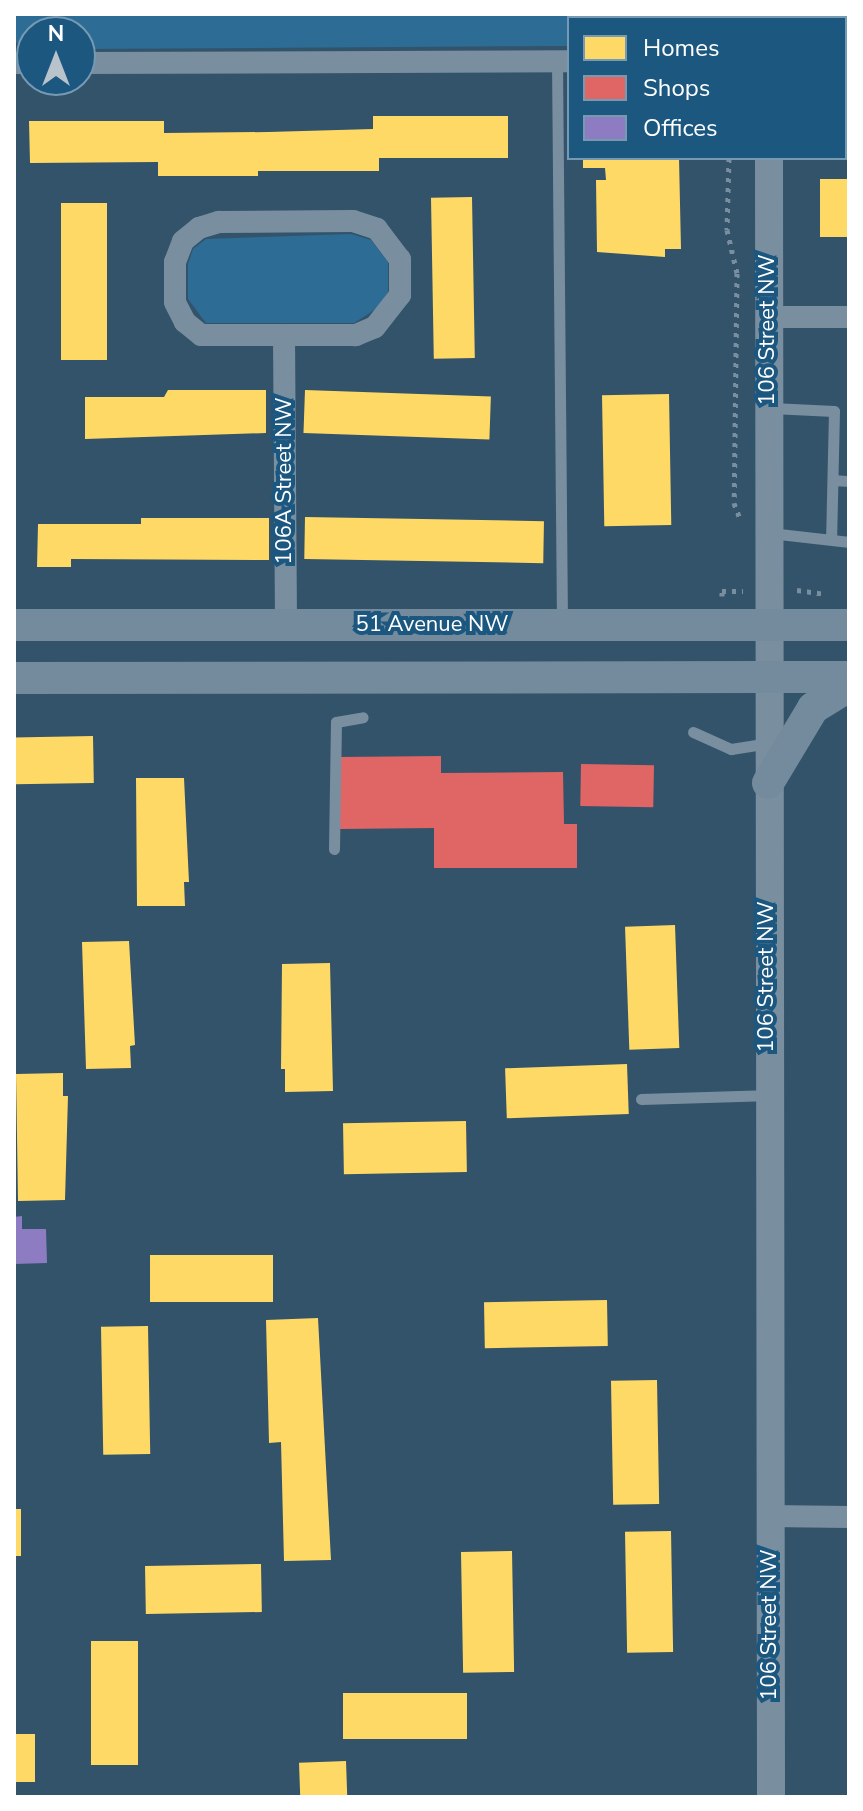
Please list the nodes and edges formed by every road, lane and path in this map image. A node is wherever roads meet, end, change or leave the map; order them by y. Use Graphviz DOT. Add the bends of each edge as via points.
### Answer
graph roads {
  1 [pos="563,61"];
  2 [pos="96,63"];
  3 [pos="729,160"];
  4 [pos="769,160"];
  5 [pos="768,317"];
  6 [pos="849,317"];
  7 [pos="284,335"];
  8 [pos="768,408"];
  9 [pos="833,480"];
  10 [pos="849,481"];
  11 [pos="756,533"];
  12 [pos="831,539"];
  13 [pos="849,542"];
  14 [pos="562,624"];
  15 [pos="767,624"];
  16 [pos="14,625"];
  17 [pos="849,625"];
  18 [pos="286,626"];
  19 [pos="767,677"];
  20 [pos="849,677"];
  21 [pos="14,678"];
  22 [pos="849,686"];
  23 [pos="363,717"];
  24 [pos="693,732"];
  25 [pos="768,743"];
  26 [pos="768,783"];
  27 [pos="334,849"];
  28 [pos="766,1095"];
  29 [pos="641,1099"];
  30 [pos="769,1516"];
  31 [pos="849,1517"];
  32 [pos="771,1797"];
  1 -- 2 [label="street"];
  1 -- 14 [label="lane"];
  3 -- 11 [label="path" via="727,230 737,273 734,503"];
  4 -- 5 [label="street, 106 Street NW"];
  5 -- 6 [label="street"];
  5 -- 8 [label="street, 106 Street NW"];
  7 -- 7 [label="street" via="356,335 375,327 400,295 400,259 393,244 377,229 353,221 219,222 199,228 183,241 175,262 175,302 185,322 201,335"];
  7 -- 18 [label="street, 106A Street NW"];
  8 -- 9 [label="lane" via="834,411"];
  8 -- 11 [label="street, 106 Street NW"];
  9 -- 10 [label="lane"];
  9 -- 12 [label="lane"];
  11 -- 12 [label="lane"];
  11 -- 15 [label="street, 106 Street NW"];
  12 -- 13 [label="lane"];
  14 -- 15 [label="main road, 51 Avenue NW"];
  14 -- 18 [label="main road, 51 Avenue NW"];
  15 -- 17 [label="main road, 51 Avenue NW"];
  15 -- 19 [label="street, 106 Street NW"];
  16 -- 18 [label="main road, 51 Avenue NW"];
  19 -- 20 [label="main road"];
  19 -- 21 [label="main road"];
  19 -- 25 [label="street, 106 Street NW"];
  22 -- 26 [label="main road" via="813,708"];
  23 -- 27 [label="lane" via="336,722"];
  24 -- 25 [label="lane" via="731,749"];
  25 -- 26 [label="street, 106 Street NW"];
  26 -- 28 [label="street, 106 Street NW"];
  28 -- 29 [label="lane"];
  28 -- 30 [label="street, 106 Street NW"];
  30 -- 31 [label="street"];
  30 -- 32 [label="street, 106 Street NW"];
}
